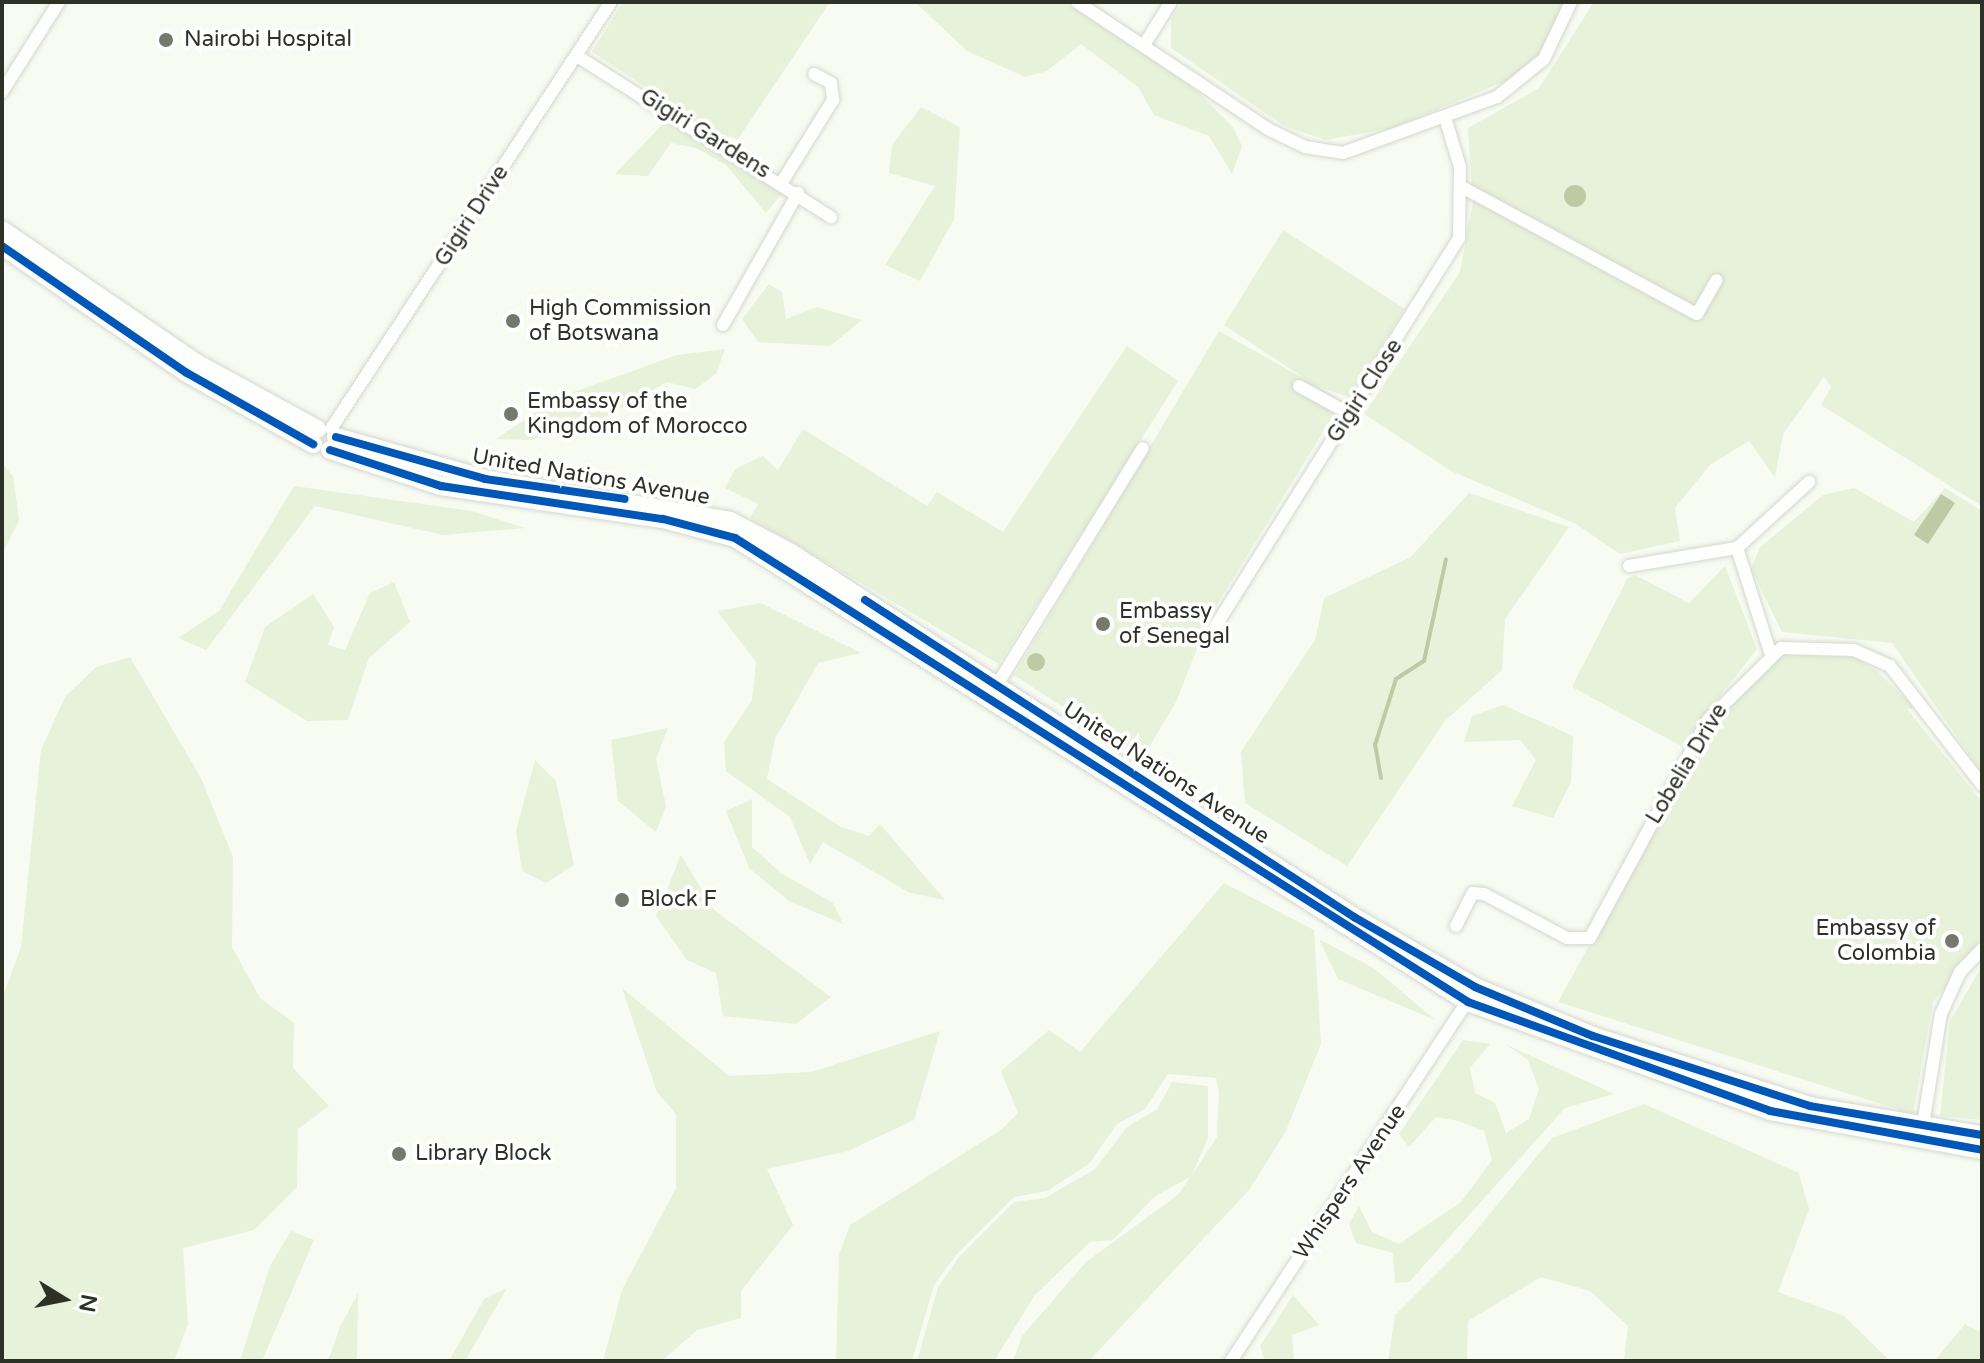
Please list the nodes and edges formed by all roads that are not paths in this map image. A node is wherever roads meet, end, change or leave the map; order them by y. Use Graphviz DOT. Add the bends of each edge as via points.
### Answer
graph roads {
  1 [pos="59,2"];
  2 [pos="611,2"];
  3 [pos="1077,2"];
  4 [pos="1171,2"];
  5 [pos="1571,2"];
  6 [pos="1144,45"];
  7 [pos="577,56"];
  8 [pos="814,74"];
  9 [pos="2,92"];
  10 [pos="1446,121"];
  11 [pos="782,182"];
  12 [pos="1460,186"];
  13 [pos="798,193"];
  14 [pos="831,217"];
  15 [pos="2,230"];
  16 [pos="2,246"];
  17 [pos="1717,280"];
  18 [pos="723,325"];
  19 [pos="1299,386"];
  20 [pos="1350,414"];
  21 [pos="326,438"];
  22 [pos="1143,448"];
  23 [pos="1809,482"];
  24 [pos="1737,548"];
  25 [pos="1629,566"];
  26 [pos="1205,643"];
  27 [pos="1770,652"];
  28 [pos="997,685"];
  29 [pos="1092,755"];
  30 [pos="1982,785"];
  31 [pos="1456,926"];
  32 [pos="1982,949"];
  33 [pos="1472,995"];
  34 [pos="1921,1133"];
  35 [pos="1982,1135"];
  36 [pos="1982,1150"];
  37 [pos="1231,1361"];
  1 -- 9 [label="street"];
  2 -- 7 [label="street, Gigiri Drive"];
  3 -- 6 [label="street"];
  4 -- 6 [label="street"];
  5 -- 10 [label="street" via="1532,74"];
  6 -- 10 [label="street" via="1305,147 1359,151"];
  7 -- 11 [label="street, Gigiri Gardens"];
  7 -- 21 [label="street, Gigiri Drive"];
  8 -- 11 [label="street" via="835,92"];
  10 -- 12 [label="street, Gigiri Close"];
  11 -- 13 [label="street, Gigiri Gardens"];
  12 -- 17 [label="street" via="1697,314"];
  12 -- 20 [label="street, Gigiri Close" via="1464,211 1449,260"];
  13 -- 14 [label="street, Gigiri Gardens"];
  13 -- 18 [label="street"];
  15 -- 21 [label="street, United Nations Avenue" via="196,363"];
  16 -- 21 [label="street, United Nations Avenue" via="187,373"];
  19 -- 20 [label="street"];
  20 -- 26 [label="street, Gigiri Close"];
  21 -- 28 [label="street, United Nations Avenue" via="485,479 730,521"];
  21 -- 29 [label="street, United Nations Avenue" via="441,486 676,521 735,538"];
  22 -- 28 [label="street"];
  23 -- 24 [label="street"];
  24 -- 25 [label="street"];
  24 -- 27 [label="street"];
  27 -- 30 [label="street" via="1804,645 1854,650 1890,666"];
  27 -- 31 [label="street, Lobelia Drive" via="1708,720 1590,938 1567,938 1473,893"];
  28 -- 29 [label="street, United Nations Avenue"];
  29 -- 33 [label="street, United Nations Avenue"];
  32 -- 34 [label="street" via="1960,972 1941,1014"];
  33 -- 34 [label="street, United Nations Avenue" via="1770,1111"];
  33 -- 37 [label="street, Whispers Avenue"];
  34 -- 35 [label="street, United Nations Avenue"];
  34 -- 36 [label="street, United Nations Avenue"];
}
